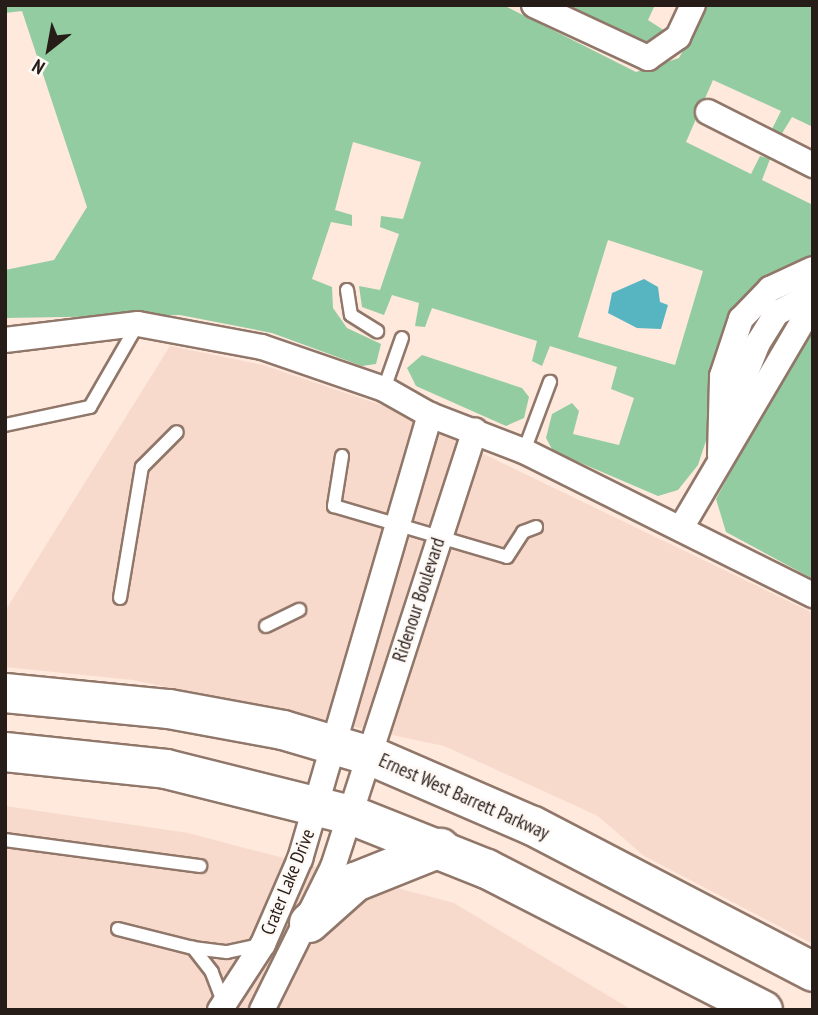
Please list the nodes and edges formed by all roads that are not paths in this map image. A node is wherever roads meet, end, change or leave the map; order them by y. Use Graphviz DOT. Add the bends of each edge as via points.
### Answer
graph roads {
  1 [pos="534,5"];
  2 [pos="693,5"];
  3 [pos="708,112"];
  4 [pos="813,165"];
  5 [pos="813,269"];
  6 [pos="347,290"];
  7 [pos="813,295"];
  8 [pos="813,304"];
  9 [pos="138,324"];
  10 [pos="377,331"];
  11 [pos="402,338"];
  12 [pos="5,340"];
  13 [pos="550,382"];
  14 [pos="384,389"];
  15 [pos="744,414"];
  16 [pos="430,415"];
  17 [pos="5,425"];
  18 [pos="475,431"];
  19 [pos="177,432"];
  20 [pos="524,451"];
  21 [pos="720,455"];
  22 [pos="342,456"];
  23 [pos="397,521"];
  24 [pos="536,527"];
  25 [pos="681,528"];
  26 [pos="440,534"];
  27 [pos="813,595"];
  28 [pos="120,598"];
  29 [pos="299,610"];
  30 [pos="266,626"];
  31 [pos="5,694"];
  32 [pos="332,744"];
  33 [pos="5,752"];
  34 [pos="371,756"];
  35 [pos="334,810"];
  36 [pos="5,840"];
  37 [pos="440,848"];
  38 [pos="200,866"];
  39 [pos="309,923"];
  40 [pos="118,929"];
  41 [pos="263,944"];
  42 [pos="193,948"];
  43 [pos="813,972"];
  44 [pos="222,1007"];
  45 [pos="262,1010"];
  46 [pos="762,1010"];
  1 -- 2 [label="street" via="648,58 678,37"];
  3 -- 4 [label="street"];
  5 -- 21 [label="street" via="771,289 741,319 722,376"];
  6 -- 10 [label="lane" via="351,315"];
  7 -- 15 [label="street" via="776,313 758,343 745,375"];
  8 -- 15 [label="street"];
  9 -- 12 [label="street"];
  9 -- 14 [label="street" via="262,347"];
  9 -- 17 [label="lane" via="90,407"];
  11 -- 14 [label="lane"];
  13 -- 20 [label="lane"];
  14 -- 16 [label="street"];
  15 -- 21 [label="street"];
  16 -- 18 [label="street"];
  16 -- 23 [label="street"];
  18 -- 20 [label="street"];
  18 -- 26 [label="street, Ridenour Boulevard"];
  19 -- 28 [label="lane" via="142,467"];
  20 -- 25 [label="street"];
  21 -- 25 [label="street"];
  22 -- 23 [label="lane" via="334,506"];
  23 -- 26 [label="lane"];
  23 -- 32 [label="street"];
  24 -- 26 [label="lane" via="523,532 507,557"];
  25 -- 27 [label="street"];
  26 -- 34 [label="street, Ridenour Boulevard"];
  29 -- 30 [label="lane"];
  31 -- 32 [label="highway, Ernest West Barrett Parkway" via="169,709"];
  32 -- 34 [label="highway, Ernest West Barrett Parkway"];
  32 -- 35 [label="street, Crater Lake Drive"];
  33 -- 35 [label="highway" via="166,769"];
  34 -- 35 [label="street, Ridenour Boulevard"];
  34 -- 43 [label="highway, Ernest West Barrett Parkway" via="533,826"];
  35 -- 37 [label="highway"];
  35 -- 39 [label="street, Crater Lake Drive"];
  35 -- 41 [label="street, Crater Lake Drive"];
  36 -- 38 [label="lane"];
  37 -- 39 [label="highway" via="355,882"];
  37 -- 46 [label="highway"];
  39 -- 45 [label="street, Crater Lake Drive"];
  40 -- 42 [label="lane"];
  41 -- 42 [label="lane" via="227,952"];
  41 -- 44 [label="street, Crater Lake Drive"];
  42 -- 44 [label="lane" via="212,972"];
}
